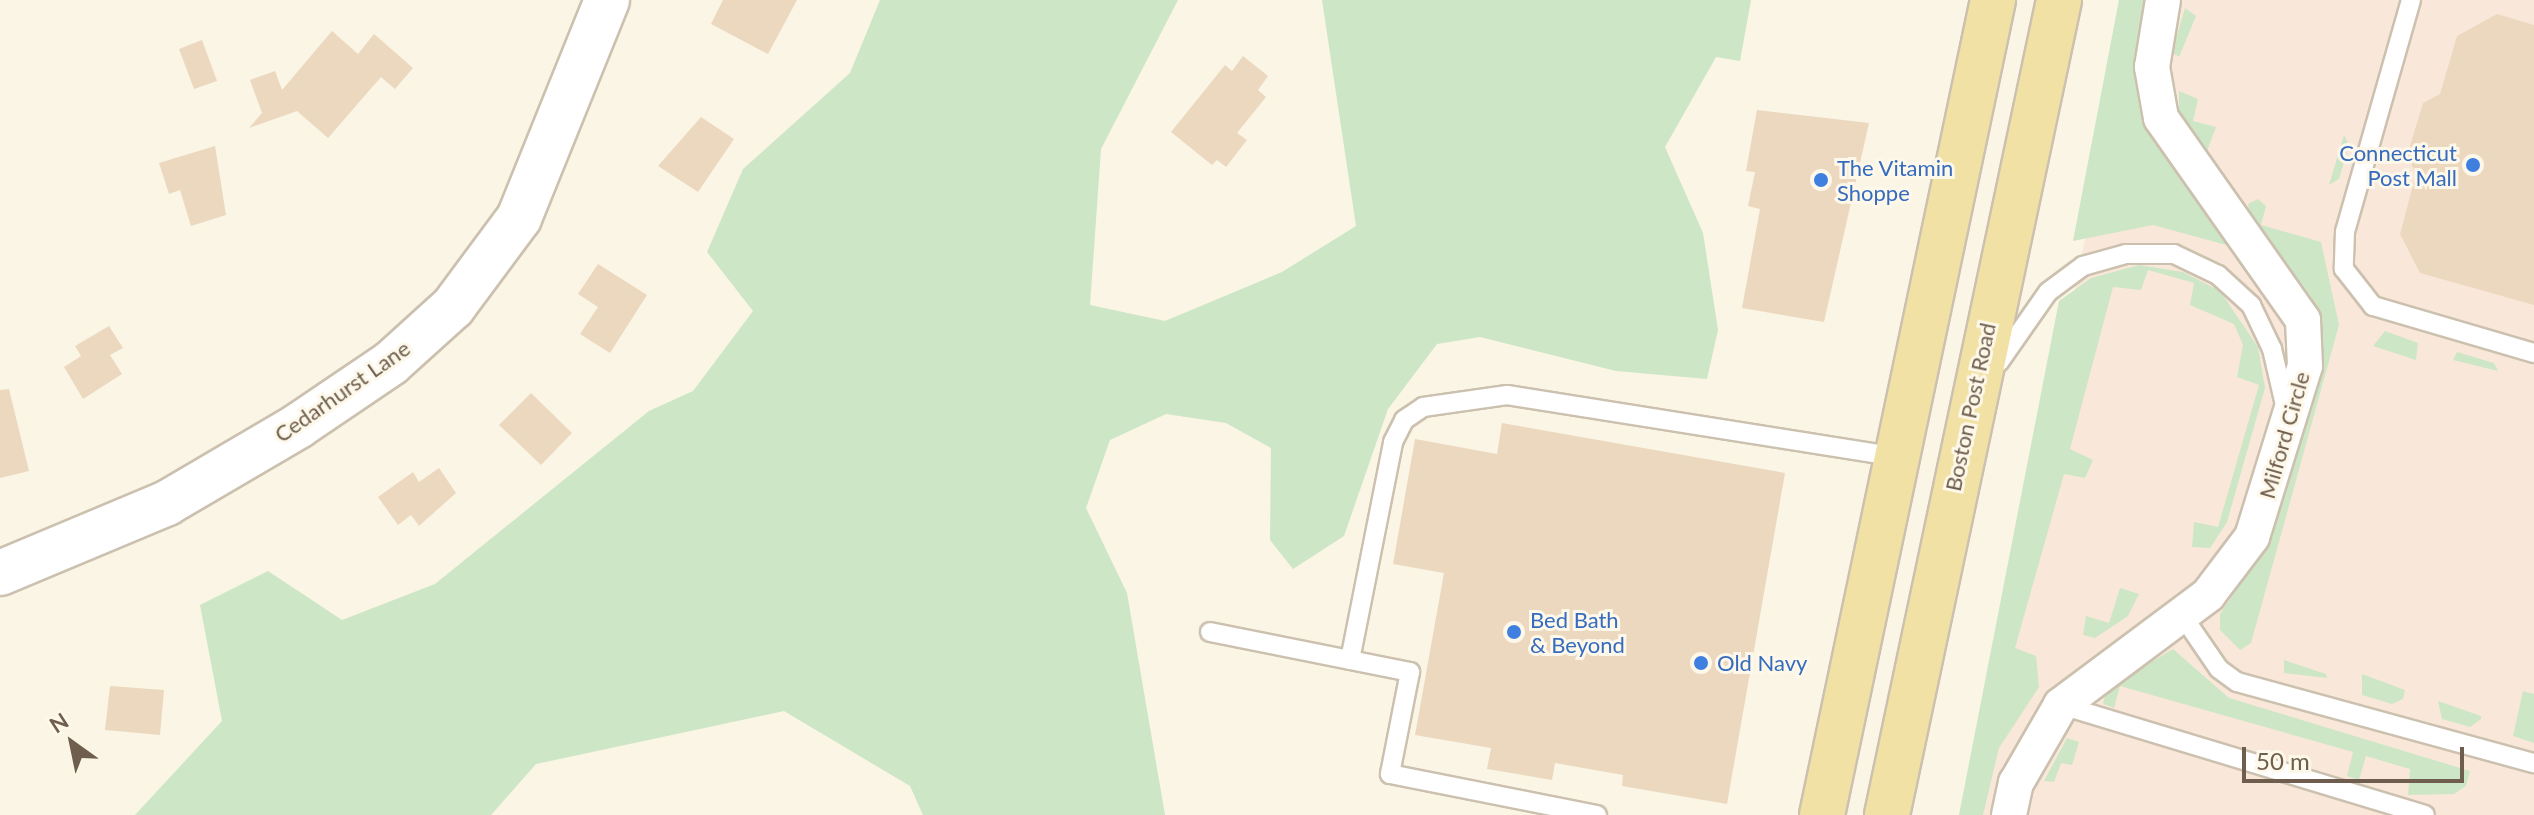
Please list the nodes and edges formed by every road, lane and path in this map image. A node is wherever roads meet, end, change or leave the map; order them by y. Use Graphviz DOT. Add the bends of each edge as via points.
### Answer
graph roads {
  1 [pos="607,0"];
  2 [pos="1993,0"];
  3 [pos="2059,0"];
  4 [pos="2163,0"];
  5 [pos="2411,0"];
  6 [pos="2534,353"];
  7 [pos="2289,422"];
  8 [pos="1966,425"];
  9 [pos="1897,457"];
  10 [pos="0,573"];
  11 [pos="2182,615"];
  12 [pos="1210,632"];
  13 [pos="1350,660"];
  14 [pos="2061,705"];
  15 [pos="2534,763"];
  16 [pos="1597,815"];
  17 [pos="1822,815"];
  18 [pos="1887,815"];
  19 [pos="2009,815"];
  20 [pos="2425,815"];
  1 -- 10 [label="street, Cedarhurst Lane" via="519,218 453,307 391,363 298,426 167,503"];
  2 -- 9 [label="main road"];
  3 -- 8 [label="main road, Boston Post Road"];
  4 -- 7 [label="street, Milford Circle" via="2152,67 2161,118 2303,320 2305,366"];
  5 -- 6 [label="lane" via="2345,231 2344,269 2373,306"];
  7 -- 8 [label="lane" via="2272,349 2251,305 2197,264 2147,252 2083,266 2048,292 2004,350"];
  7 -- 11 [label="street, Milford Circle" via="2252,537 2208,595"];
  8 -- 18 [label="main road, Boston Post Road"];
  9 -- 13 [label="lane" via="1507,395 1423,407 1395,432"];
  9 -- 17 [label="main road"];
  11 -- 14 [label="street, Milford Circle"];
  11 -- 15 [label="lane" via="2219,669 2237,682"];
  12 -- 13 [label="lane"];
  13 -- 16 [label="lane" via="1410,672 1390,774"];
  14 -- 19 [label="street, Milford Circle" via="2016,783"];
  14 -- 20 [label="lane"];
}
